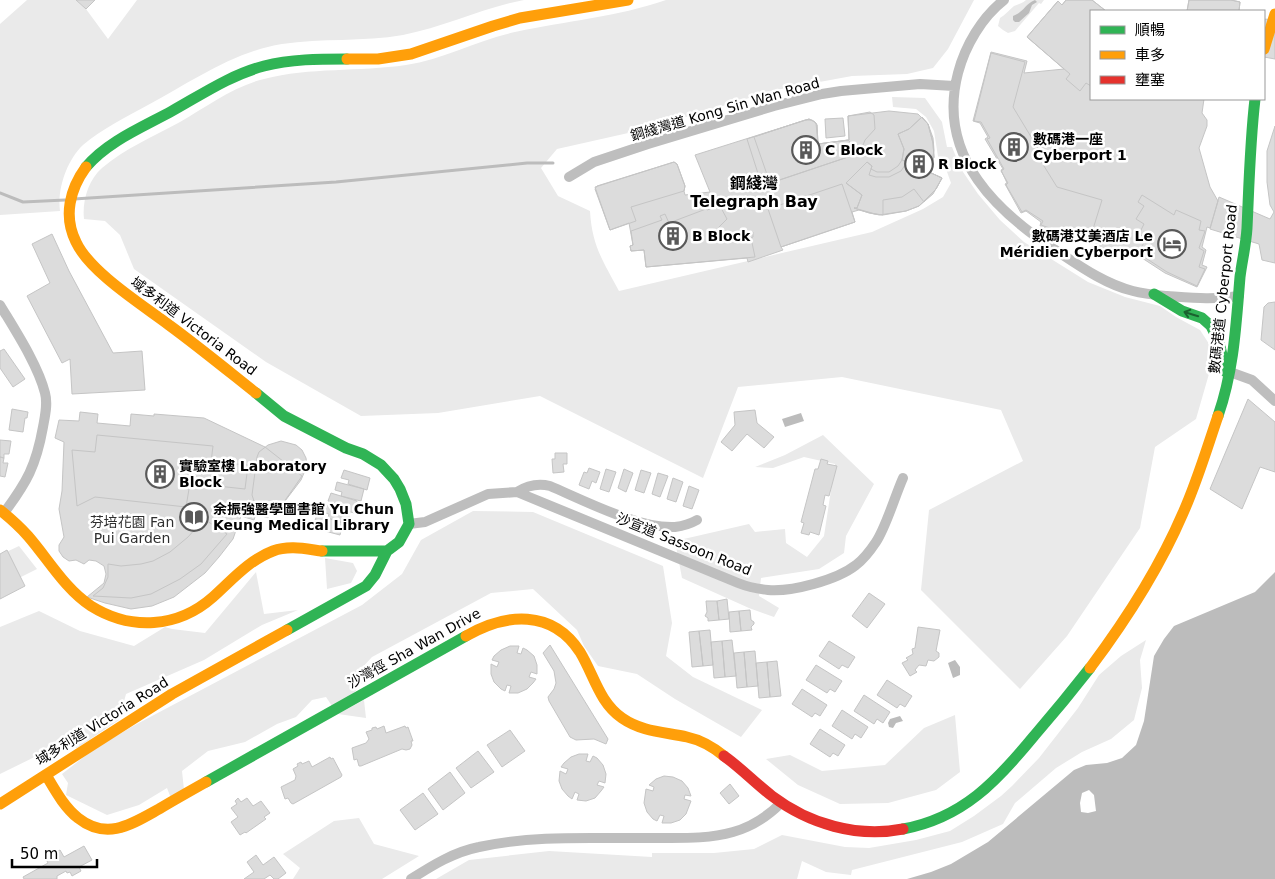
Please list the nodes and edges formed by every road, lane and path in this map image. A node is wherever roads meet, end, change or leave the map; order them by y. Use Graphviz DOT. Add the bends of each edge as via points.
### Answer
graph roads {
  1 [pos="628,0"];
  2 [pos="1004,0"];
  3 [pos="1275,14"];
  4 [pos="1265,46"];
  5 [pos="954,86"];
  6 [pos="1254,100"];
  7 [pos="569,177"];
  8 [pos="1154,294"];
  9 [pos="1239,296"];
  10 [pos="0,305"];
  11 [pos="1229,378"];
  12 [pos="1275,401"];
  13 [pos="903,478"];
  14 [pos="517,492"];
  15 [pos="2,512"];
  16 [pos="697,520"];
  17 [pos="409,524"];
  18 [pos="387,550"];
  19 [pos="46,775"];
  20 [pos="781,803"];
  21 [pos="0,804"];
  22 [pos="411,879"];
  1 -- 17 [label="street, 域多利道 Victoria Road" via="521,18 400,56 297,60 264,66 209,90 117,142 92,160 73,185 68,204 69,226 75,244 86,260 284,416 381,465 400,489"];
  2 -- 5 [label="street" via="979,27 962,58"];
  3 -- 4 [label="street"];
  5 -- 7 [label="street, 鋼綫灣道 Kong Sin Wan Road" via="920,84 822,94 648,144 594,162"];
  5 -- 8 [label="street" via="959,143 969,168 996,204 1028,233 1072,262 1112,284 1134,292"];
  6 -- 9 [label="street, 數碼港道 Cyberport Road"];
  8 -- 9 [label="street" via="1208,300"];
  11 -- 8 [label="street, one-way" via="1211,326 1202,318 1182,311"];
  9 -- 11 [label="street, 數碼港道 Cyberport Road"];
  10 -- 15 [label="street" via="36,369 46,405 39,451 30,476"];
  11 -- 12 [label="street" via="1252,380"];
  11 -- 20 [label="street, 數碼港道 Cyberport Road" via="1180,519 1136,602 1080,682 991,784 955,811 907,829 861,831 816,821"];
  13 -- 14 [label="street, 沙宣道 Sassoon Road" via="878,540 856,565 833,577 780,590 756,589 738,583"];
  14 -- 16 [label="street" via="530,486 550,486 611,512 660,526 676,527"];
  14 -- 17 [label="street, 沙宣道 Sassoon Road" via="488,494 425,522"];
  15 -- 18 [label="street" via="77,595 105,614 131,623 153,624 204,606 248,564 281,548 344,552"];
  17 -- 18 [label="street, 域多利道 Victoria Road" via="399,542"];
  18 -- 19 [label="street, 域多利道 Victoria Road" via="366,586 172,694"];
  19 -- 20 [label="street, 沙灣徑 Sha Wan Drive" via="69,810 84,822 102,828 128,826 483,626 504,619 526,618 556,628 572,643 583,658 600,696 620,717 643,729 690,737 707,744"];
  19 -- 21 [label="street, 域多利道 Victoria Road"];
  20 -- 22 [label="street" via="758,822 733,832 702,837 501,843 457,853"];
}
